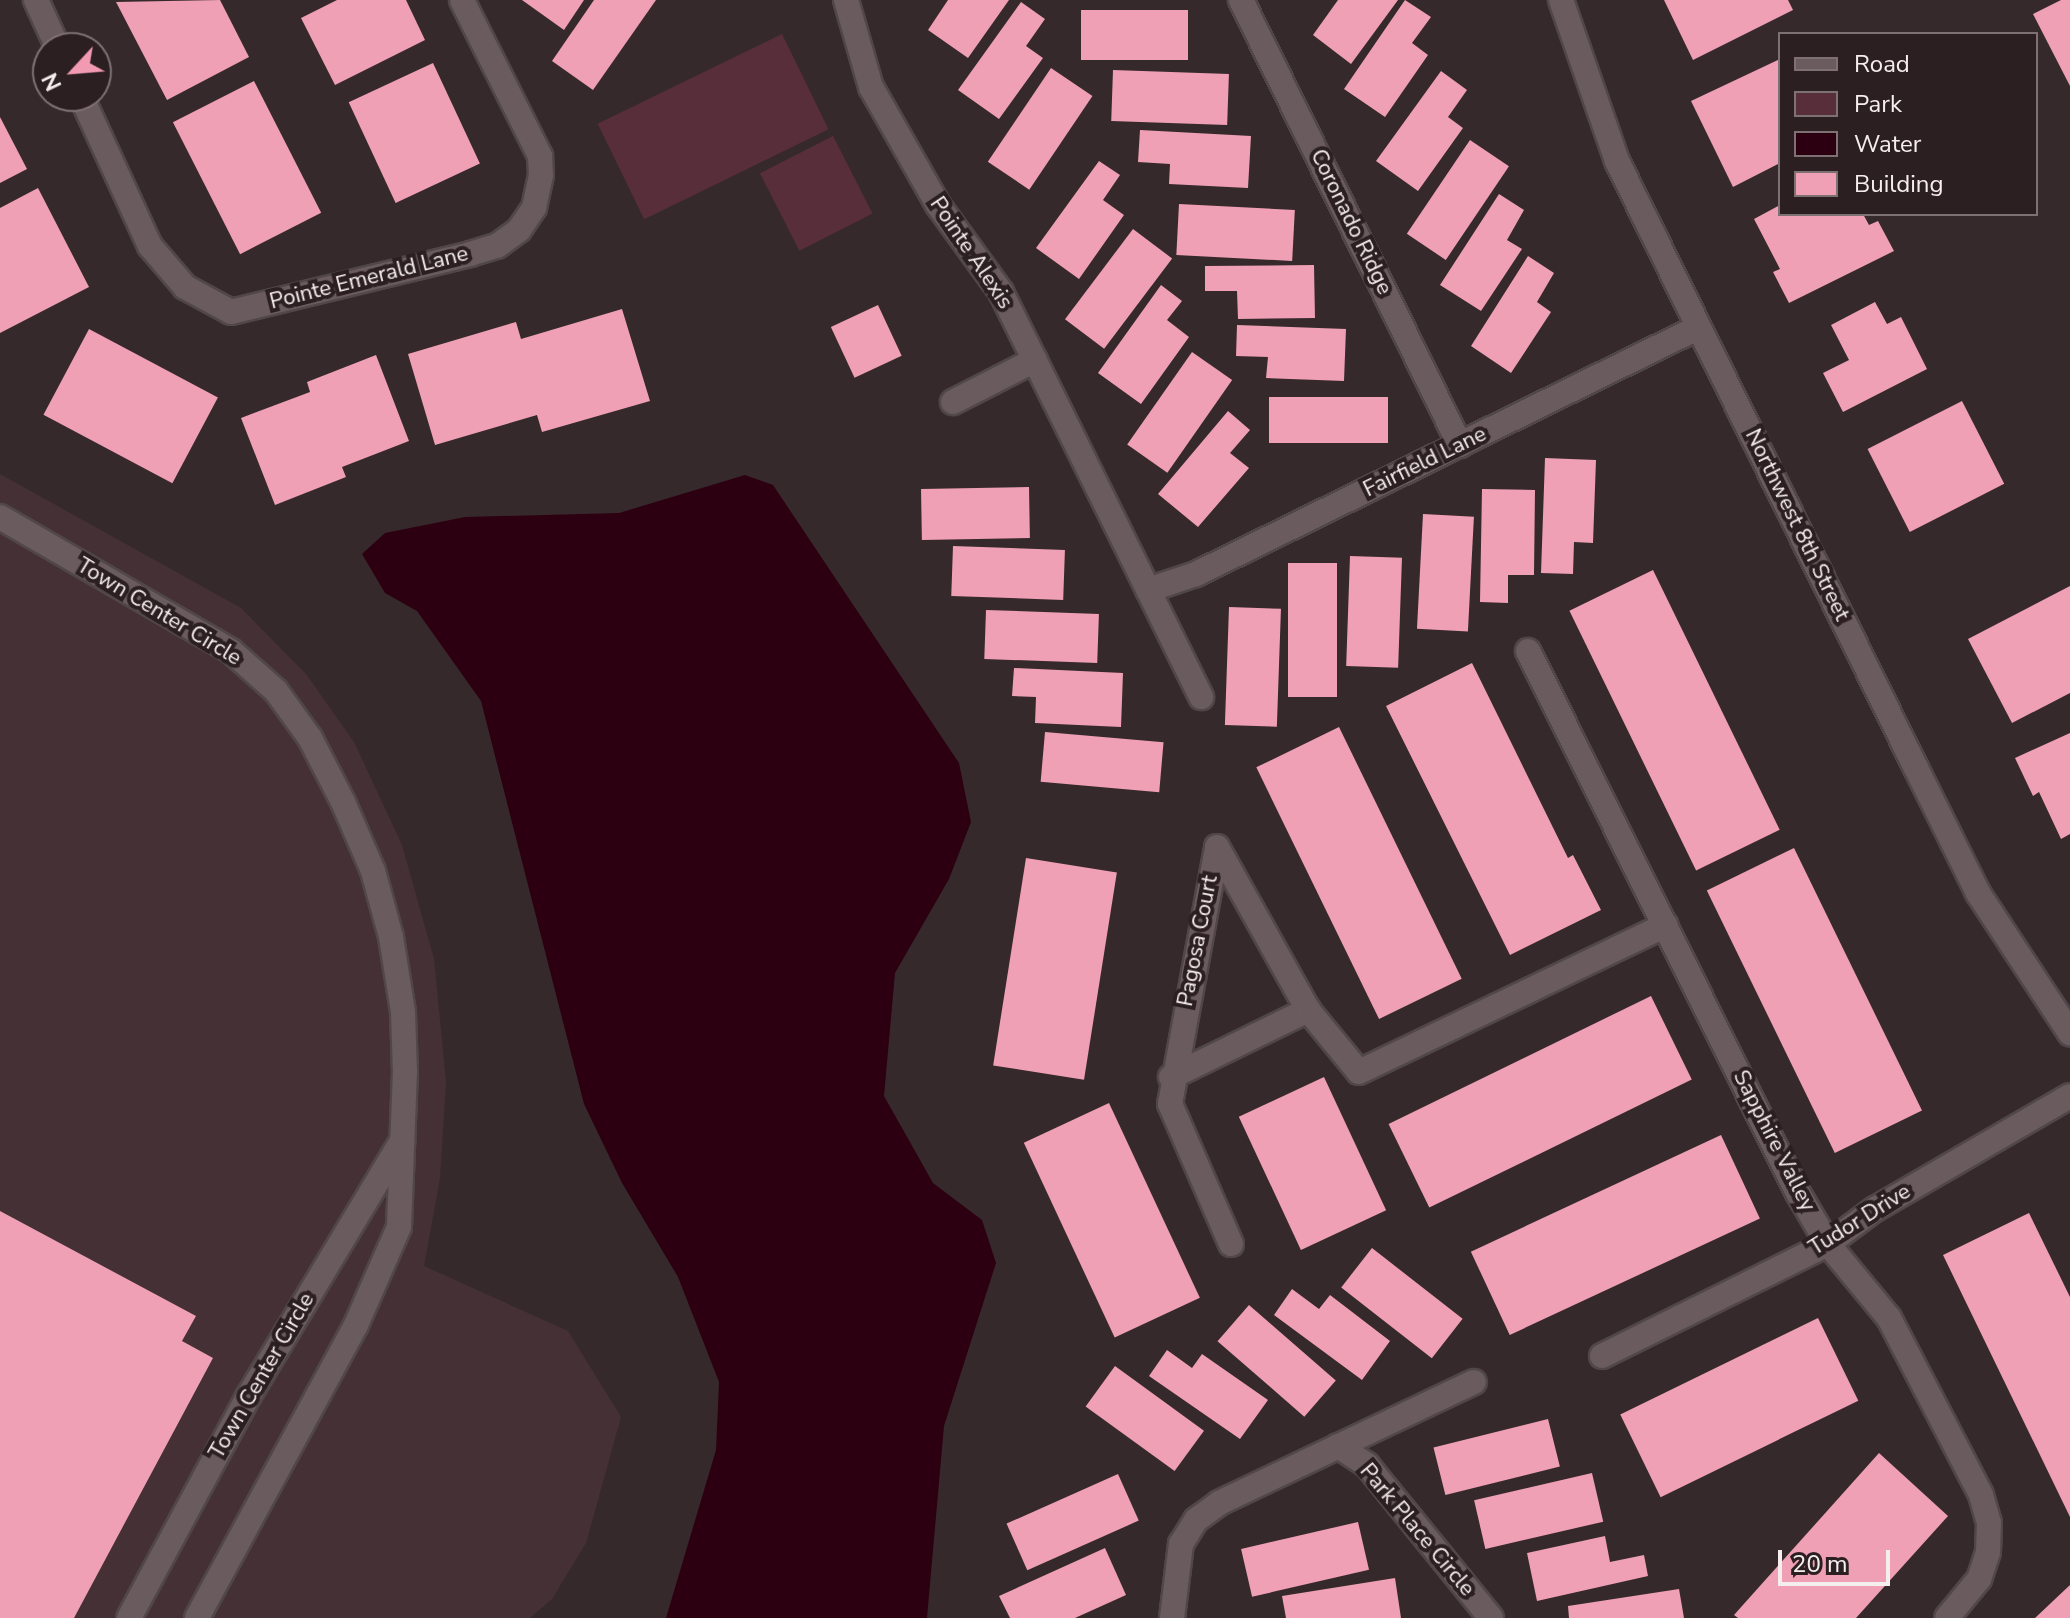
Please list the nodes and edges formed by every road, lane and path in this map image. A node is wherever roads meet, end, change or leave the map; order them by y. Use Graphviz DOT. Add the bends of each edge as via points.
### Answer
graph roads {
  1 [pos="36,0"];
  2 [pos="462,0"];
  3 [pos="846,0"];
  4 [pos="1241,0"];
  5 [pos="1561,0"];
  6 [pos="51,32"];
  7 [pos="88,112"];
  8 [pos="1699,327"];
  9 [pos="1035,360"];
  10 [pos="953,402"];
  11 [pos="1460,445"];
  12 [pos="0,517"];
  13 [pos="1148,590"];
  14 [pos="1528,651"];
  15 [pos="1201,697"];
  16 [pos="1666,925"];
  17 [pos="1308,1010"];
  18 [pos="2070,1033"];
  19 [pos="1171,1077"];
  20 [pos="2070,1096"];
  21 [pos="403,1139"];
  22 [pos="1231,1244"];
  23 [pos="1828,1244"];
  24 [pos="1602,1356"];
  25 [pos="1474,1382"];
  26 [pos="1338,1446"];
  27 [pos="129,1618"];
  28 [pos="197,1618"];
  29 [pos="1172,1618"];
  30 [pos="1491,1618"];
  31 [pos="1947,1618"];
  1 -- 6 [label="street"];
  2 -- 7 [label="street, Pointe Emerald Lane" via="540,156 534,208 519,230 497,246 231,312 185,287 150,246"];
  3 -- 9 [label="street, Pointe Alexis" via="871,87 938,205 1001,292"];
  4 -- 11 [label="street, Coronado Ridge"];
  5 -- 8 [label="street, Northwest 8th Street" via="1617,161"];
  8 -- 11 [label="street, Fairfield Lane"];
  8 -- 18 [label="street, Northwest 8th Street" via="1978,893"];
  9 -- 10 [label="street"];
  9 -- 13 [label="street, Pointe Alexis"];
  11 -- 13 [label="street, Fairfield Lane" via="1196,574"];
  12 -- 21 [label="street, Town Center Circle" via="231,651 276,691 310,738 373,871 391,937 403,1012"];
  13 -- 15 [label="street, Pointe Alexis"];
  14 -- 16 [label="street, Sapphire Valley"];
  16 -- 17 [label="street, Pagosa Court" via="1359,1072"];
  16 -- 23 [label="street, Sapphire Valley"];
  17 -- 19 [label="street"];
  17 -- 19 [label="street, Pagosa Court" via="1217,847"];
  19 -- 22 [label="street, Pagosa Court" via="1170,1104"];
  20 -- 23 [label="street, Tudor Drive" via="1875,1209"];
  21 -- 27 [label="street, Town Center Circle" via="248,1397"];
  21 -- 28 [label="street, Town Center Circle" via="399,1227 356,1325"];
  23 -- 24 [label="street, Tudor Drive"];
  23 -- 31 [label="street, Sapphire Valley" via="1889,1318 1981,1495 1989,1523 1988,1552 1979,1579"];
  25 -- 26 [label="street, Park Place Circle"];
  26 -- 29 [label="street, Park Place Circle" via="1219,1503 1196,1520 1181,1544"];
  26 -- 30 [label="street, Park Place Circle" via="1367,1465"];
}
